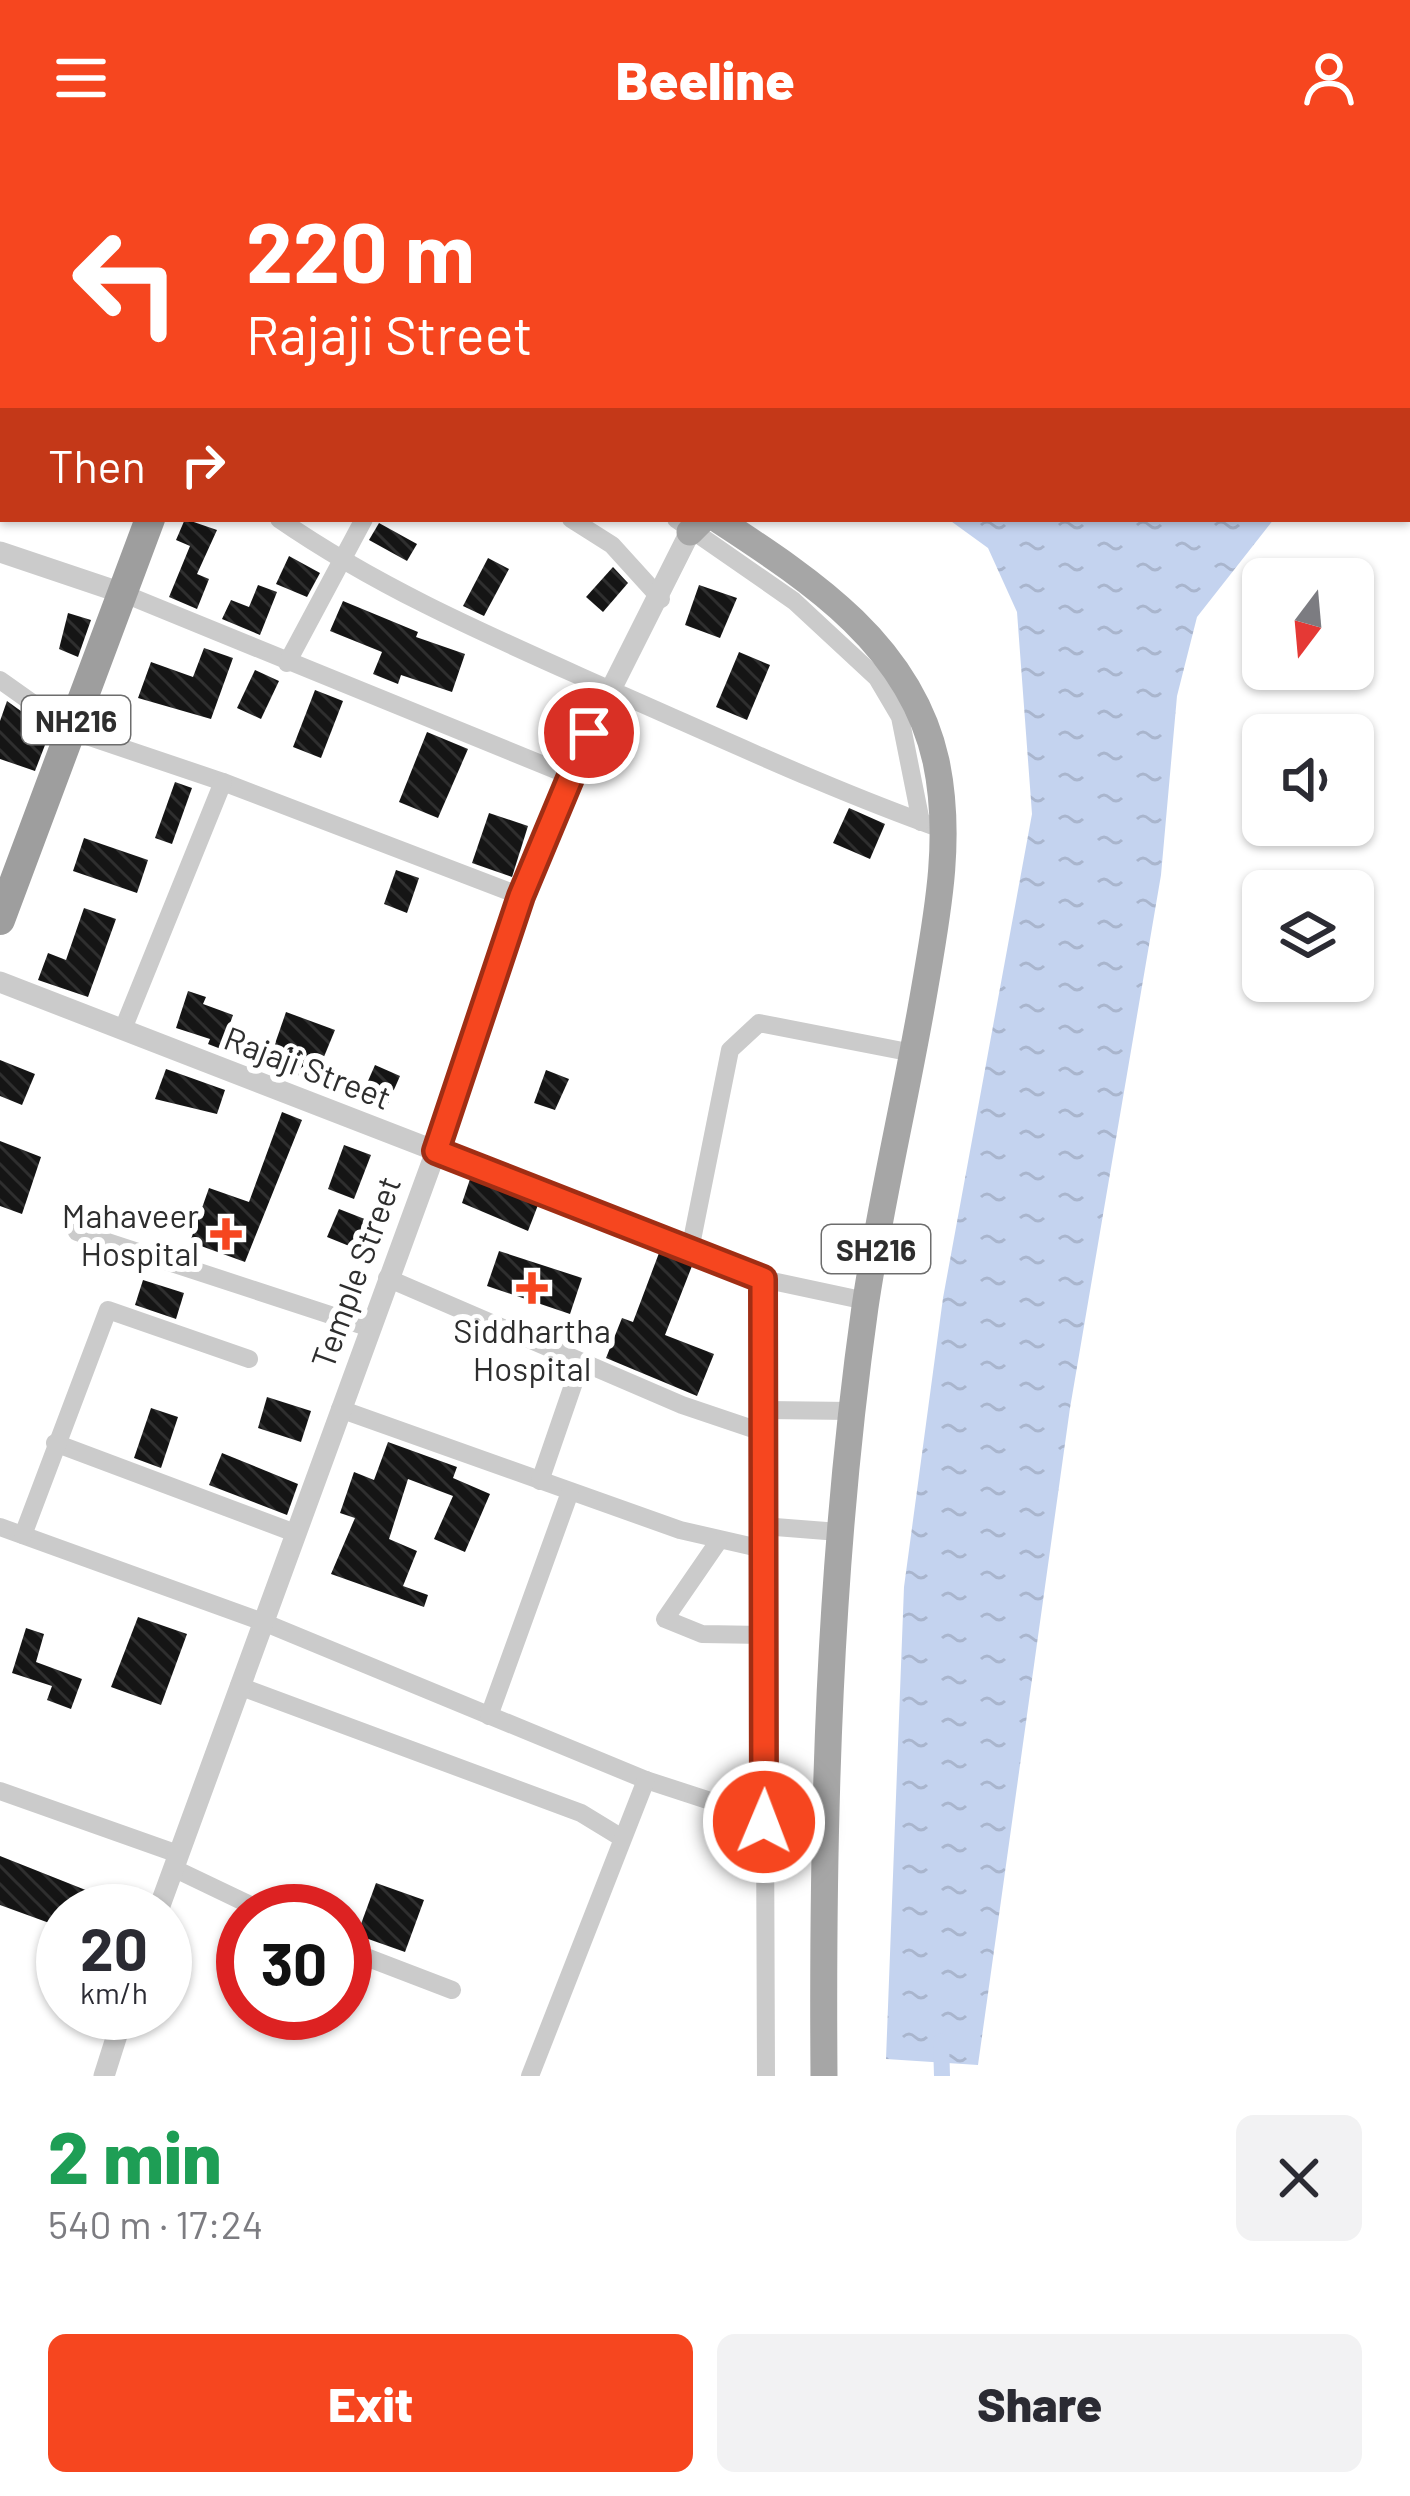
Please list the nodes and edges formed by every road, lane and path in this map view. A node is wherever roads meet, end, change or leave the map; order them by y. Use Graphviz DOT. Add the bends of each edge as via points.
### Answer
graph roads {
  1 [pos="149,522"];
  2 [pos="283,522"];
  3 [pos="362,522"];
  4 [pos="577,522"];
  5 [pos="721,522"];
  6 [pos="690,524"];
  7 [pos="0,552"];
  8 [pos="342,562"];
  9 [pos="122,593"];
  10 [pos="661,599"];
  11 [pos="286,663"];
  12 [pos="0,680"];
  13 [pos="610,689"];
  14 [pos="72,731"];
  15 [pos="568,776"];
  16 [pos="223,782"];
  17 [pos="933,826"];
  18 [pos="521,896"];
  19 [pos="0,920"];
  20 [pos="0,982"];
  21 [pos="122,1029"];
  22 [pos="913,1053"];
  23 [pos="436,1151"];
  24 [pos="77,1232"];
  25 [pos="690,1250"];
  26 [pos="387,1278"];
  27 [pos="763,1279"];
  28 [pos="866,1301"];
  29 [pos="368,1327"];
  30 [pos="249,1359"];
  31 [pos="581,1362"];
  32 [pos="340,1409"];
  33 [pos="766,1410"];
  34 [pos="852,1412"];
  35 [pos="765,1433"];
  36 [pos="55,1443"];
  37 [pos="540,1481"];
  38 [pos="570,1492"];
  39 [pos="762,1526"];
  40 [pos="0,1527"];
  41 [pos="839,1532"];
  42 [pos="295,1534"];
  43 [pos="23,1535"];
  44 [pos="718,1542"];
  45 [pos="763,1549"];
  46 [pos="263,1622"];
  47 [pos="766,1635"];
  48 [pos="239,1686"];
  49 [pos="489,1716"];
  50 [pos="646,1780"];
  51 [pos="0,1791"];
  52 [pos="764,1822"];
  53 [pos="622,1838"];
  54 [pos="826,1839"];
  55 [pos="175,1861"];
  56 [pos="167,1884"];
  57 [pos="216,1884"];
  58 [pos="372,1959"];
  59 [pos="452,1990"];
  60 [pos="115,2040"];
  61 [pos="104,2076"];
  62 [pos="530,2076"];
  63 [pos="766,2076"];
  64 [pos="824,2076"];
  1 -- 9 [label="highway, NH216"];
  2 -- 8 [label="street"];
  3 -- 8 [label="street"];
  4 -- 10 [label="street" via="612,545"];
  5 -- 17 [label="main road, SH216" via="851,615 881,649 912,695 935,759"];
  6 -- 10 [label="street, Temple Street"];
  6 -- 17 [label="street" via="794,601 877,678 900,717"];
  7 -- 9 [label="street"];
  8 -- 11 [label="street"];
  8 -- 13 [label="street"];
  9 -- 11 [label="street"];
  9 -- 14 [label="highway, NH216"];
  10 -- 13 [label="street, Temple Street"];
  11 -- 15 [label="street"];
  12 -- 14 [label="street"];
  13 -- 15 [label="street, Temple Street"];
  13 -- 17 [label="street"];
  14 -- 16 [label="street"];
  14 -- 19 [label="highway, NH216"];
  15 -- 18 [label="street, Temple Street"];
  16 -- 18 [label="street"];
  16 -- 21 [label="street"];
  17 -- 22 [label="main road, SH216" via="940,899"];
  18 -- 23 [label="street, Temple Street"];
  20 -- 21 [label="street, Rajaji Street"];
  21 -- 23 [label="street, Rajaji Street"];
  22 -- 25 [label="street" via="759,1023 741,1035 730,1050"];
  22 -- 28 [label="main road, SH216"];
  23 -- 25 [label="street, Rajaji Street"];
  23 -- 26 [label="street, Temple Street"];
  24 -- 29 [label="street"];
  25 -- 27 [label="street, Rajaji Street"];
  26 -- 29 [label="street, Temple Street"];
  26 -- 31 [label="street"];
  27 -- 28 [label="street, Rajaji Street"];
  27 -- 33 [label="street"];
  28 -- 34 [label="main road, SH216"];
  29 -- 32 [label="street, Temple Street"];
  30 -- 36 [label="street" via="108,1310"];
  31 -- 35 [label="street"];
  31 -- 37 [label="street"];
  32 -- 37 [label="street"];
  32 -- 42 [label="street, Temple Street"];
  33 -- 34 [label="street"];
  33 -- 35 [label="street"];
  34 -- 41 [label="main road, SH216"];
  35 -- 39 [label="street"];
  36 -- 42 [label="street"];
  36 -- 43 [label="street"];
  37 -- 38 [label="street"];
  38 -- 44 [label="street"];
  38 -- 49 [label="street"];
  39 -- 41 [label="street"];
  39 -- 45 [label="street"];
  40 -- 43 [label="street"];
  41 -- 54 [label="main road, SH216"];
  42 -- 46 [label="street, Temple Street"];
  43 -- 46 [label="street"];
  44 -- 45 [label="street"];
  44 -- 47 [label="street" via="665,1619 702,1634"];
  45 -- 47 [label="street"];
  46 -- 48 [label="street, Temple Street"];
  46 -- 49 [label="street"];
  47 -- 52 [label="street"];
  48 -- 53 [label="street" via="581,1813"];
  48 -- 55 [label="street, Temple Street"];
  49 -- 50 [label="street"];
  50 -- 52 [label="street"];
  50 -- 53 [label="street"];
  51 -- 55 [label="street"];
  52 -- 54 [label="street"];
  52 -- 63 [label="street"];
  53 -- 62 [label="street"];
  54 -- 64 [label="main road, SH216"];
  55 -- 56 [label="street, Temple Street"];
  55 -- 57 [label="street"];
  58 -- 59 [label="street"];
  60 -- 61 [label="street"];
}
